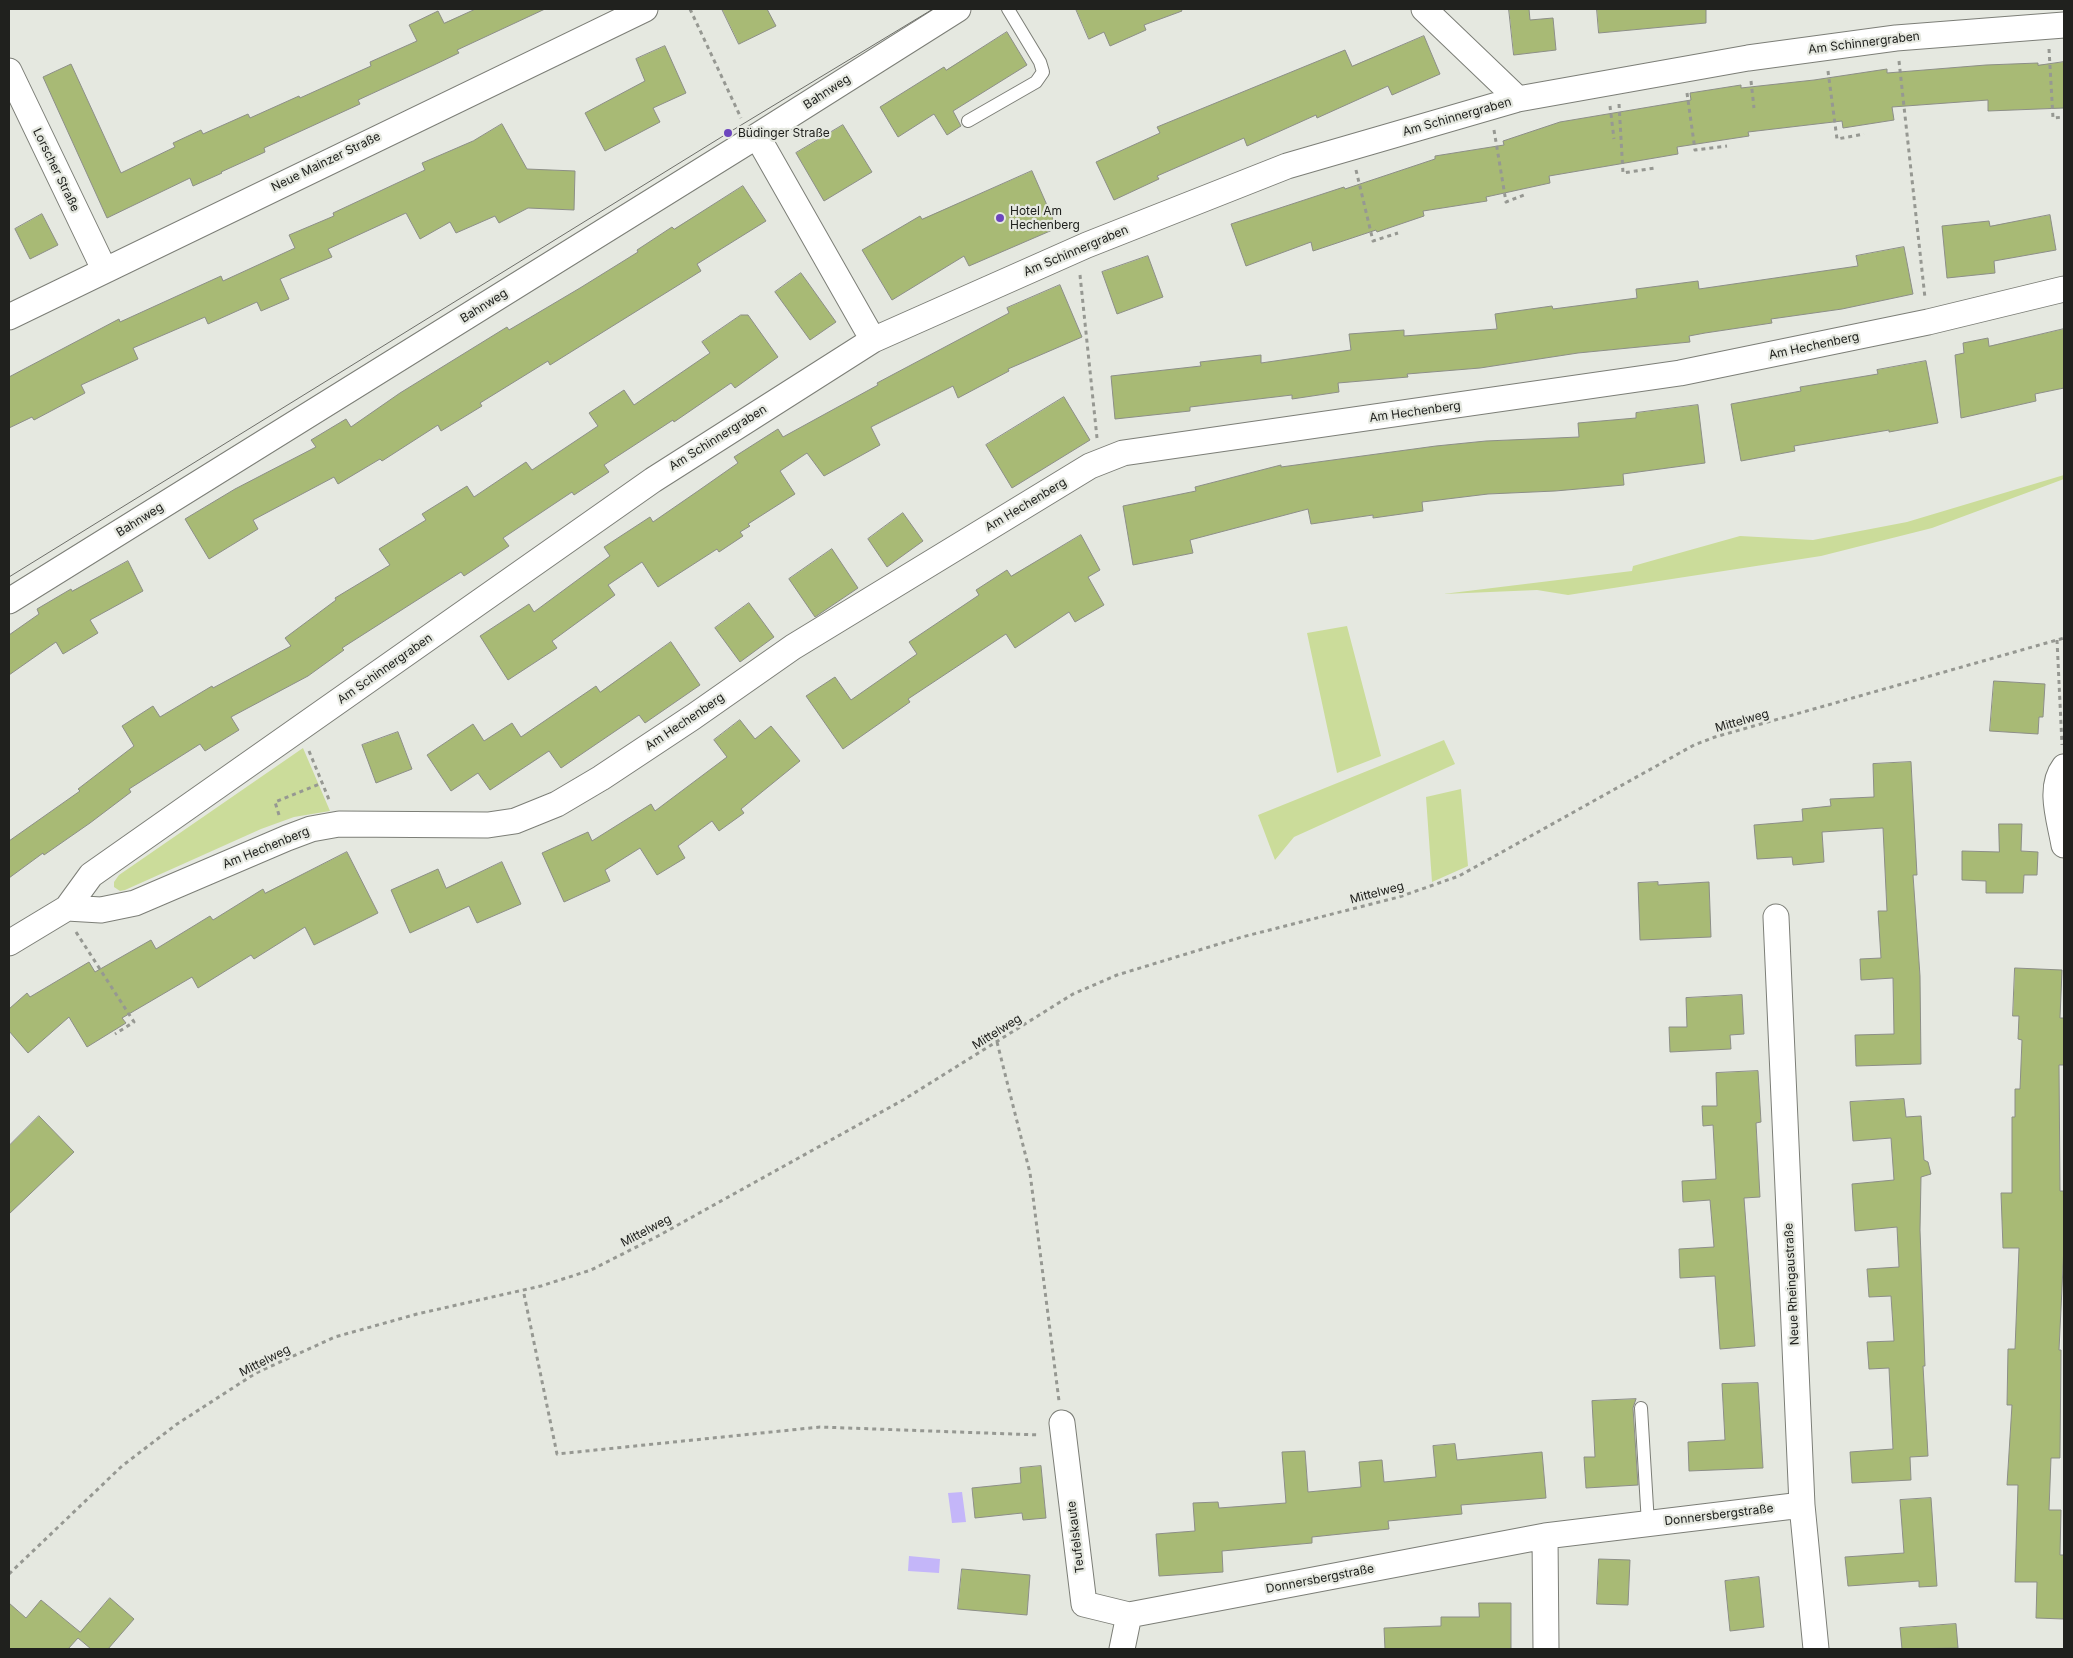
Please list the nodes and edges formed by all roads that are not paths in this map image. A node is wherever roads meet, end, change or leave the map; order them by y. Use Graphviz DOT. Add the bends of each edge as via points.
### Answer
graph roads {
  1 [pos="645,9"];
  2 [pos="958,9"];
  3 [pos="1008,9"];
  4 [pos="1424,9"];
  5 [pos="2056,26"];
  6 [pos="9,71"];
  7 [pos="1518,99"];
  8 [pos="968,120"];
  9 [pos="757,136"];
  10 [pos="104,269"];
  11 [pos="2064,289"];
  12 [pos="9,317"];
  13 [pos="873,340"];
  14 [pos="9,601"];
  15 [pos="2064,768"];
  16 [pos="2064,845"];
  17 [pos="65,909"];
  18 [pos="1776,918"];
  19 [pos="9,943"];
  20 [pos="1641,1408"];
  21 [pos="1063,1430"];
  22 [pos="1802,1505"];
  23 [pos="1648,1524"];
  24 [pos="1546,1536"];
  25 [pos="1129,1614"];
  26 [pos="1122,1649"];
  27 [pos="1546,1649"];
  28 [pos="1816,1649"];
  1 -- 10 [label="street, Neue Mainzer Straße"];
  2 -- 9 [label="street, Bahnweg"];
  3 -- 8 [label="lane" via="1044,72 1036,82"];
  4 -- 7 [label="street, Am Schinnergraben"];
  5 -- 7 [label="street, Am Schinnergraben" via="1896,38"];
  6 -- 10 [label="street, Lorscher Straße"];
  7 -- 13 [label="street, Am Schinnergraben" via="1287,166 1077,250"];
  9 -- 13 [label="street"];
  9 -- 14 [label="street, Bahnweg"];
  10 -- 12 [label="street, Neue Mainzer Straße"];
  11 -- 17 [label="street, Am Hechenberg" via="1928,322 1680,374 1123,453 1046,492 794,647 602,778 557,804 515,821 488,825 340,824 312,829 135,903 101,910"];
  13 -- 17 [label="street, Am Schinnergraben" via="653,480 91,875"];
  15 -- 16 [label="street" via="2055,788"];
  17 -- 19 [label="street, Am Schinnergraben"];
  18 -- 22 [label="street, Neue Rheingaustraße"];
  20 -- 23 [label="lane"];
  21 -- 25 [label="street, Teufelskaute" via="1084,1604"];
  22 -- 23 [label="street, Donnersbergstraße"];
  22 -- 28 [label="street, Neue Rheingaustraße"];
  23 -- 24 [label="street, Donnersbergstraße"];
  24 -- 25 [label="street, Donnersbergstraße"];
  24 -- 27 [label="street"];
  25 -- 26 [label="street"];
}
